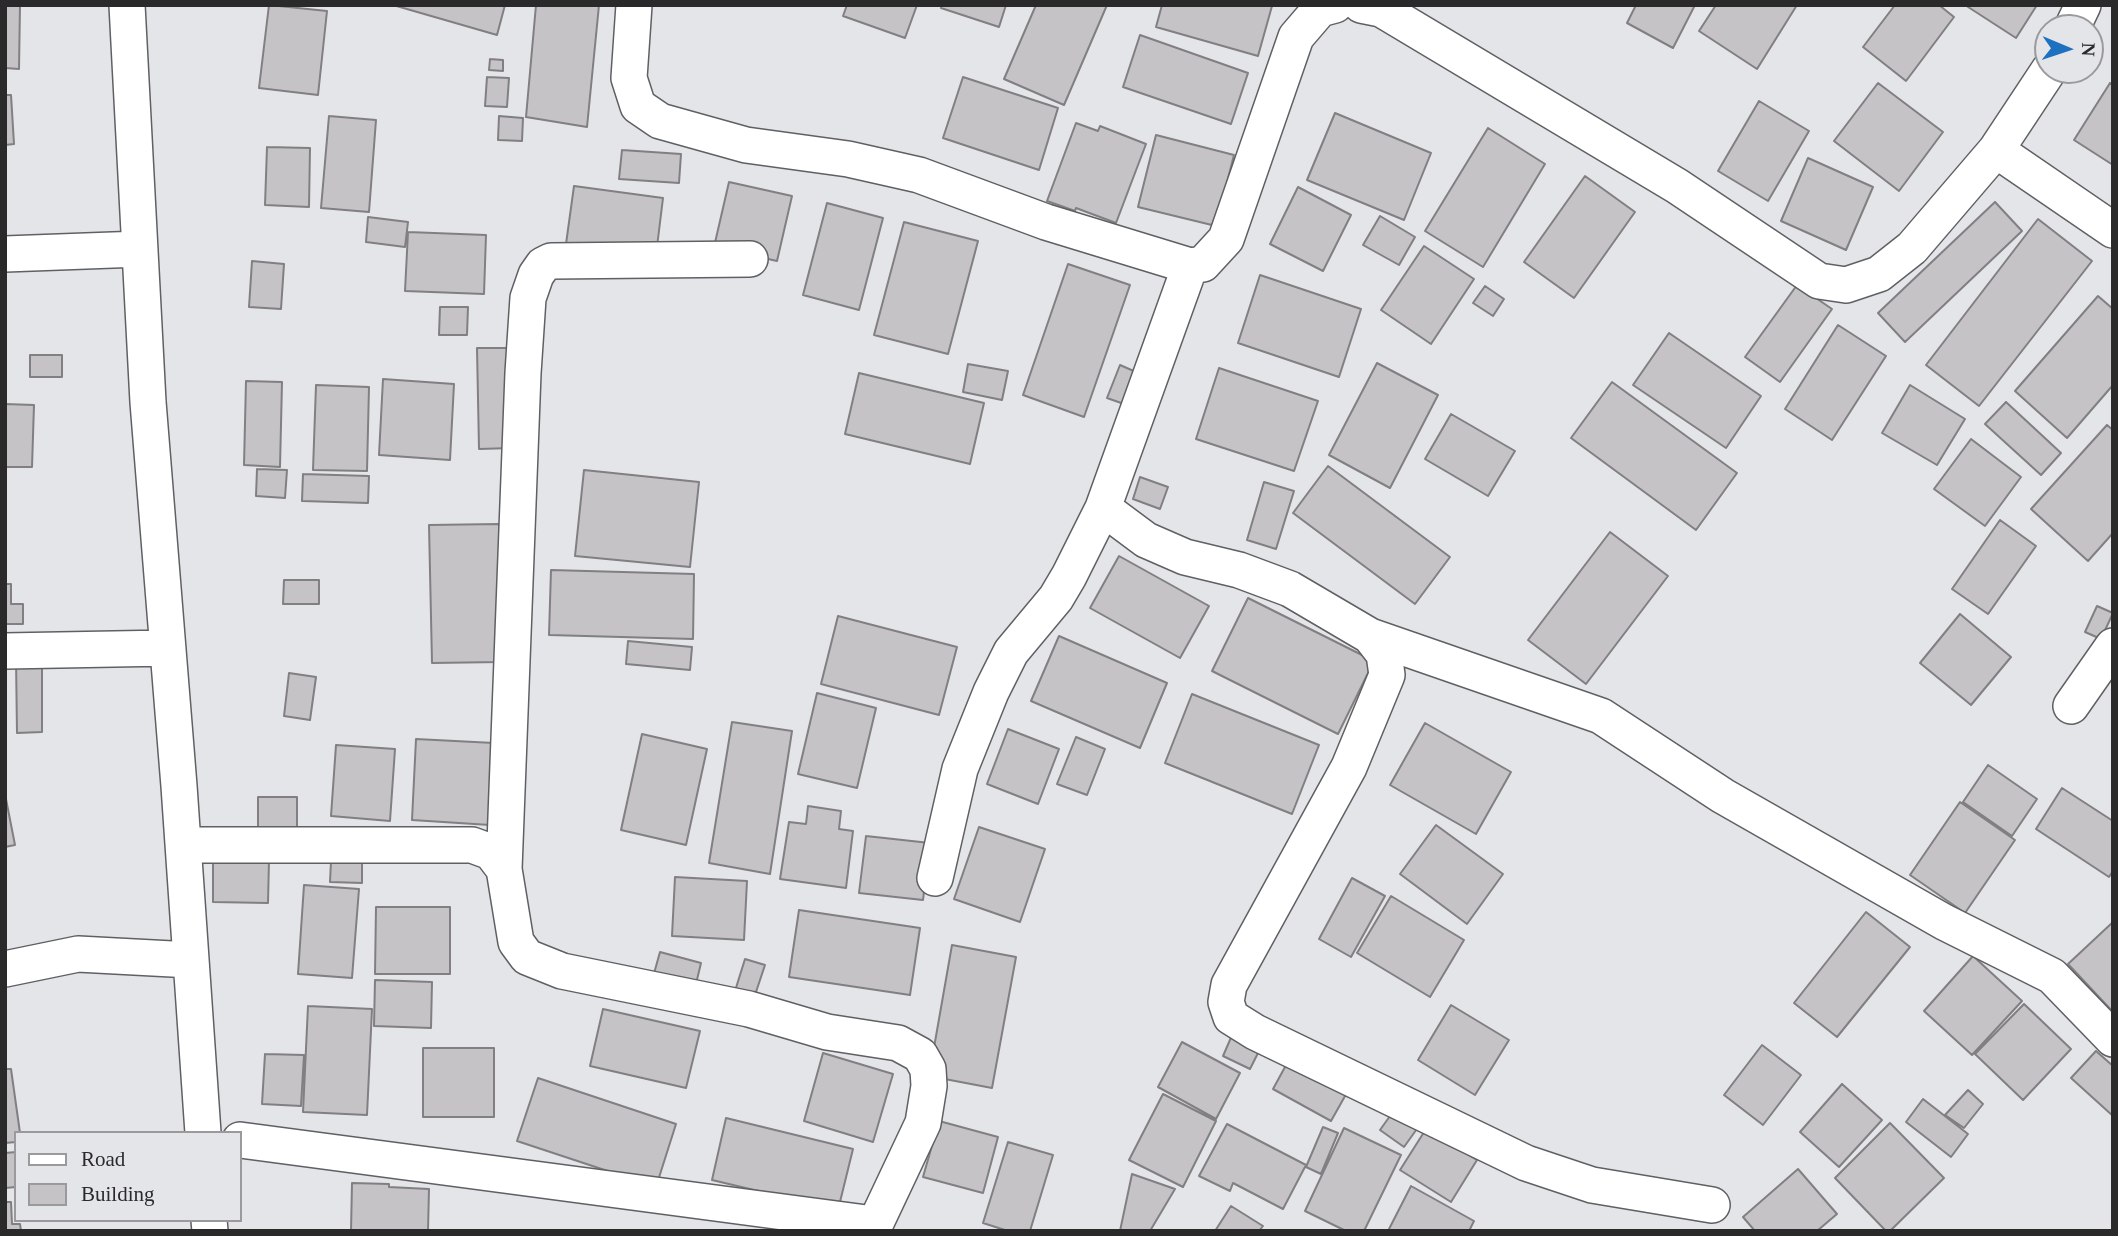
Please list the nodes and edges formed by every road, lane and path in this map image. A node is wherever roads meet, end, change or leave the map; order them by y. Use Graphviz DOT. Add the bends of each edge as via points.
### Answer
graph roads {
  1 [pos="127,5"];
  2 [pos="634,5"];
  3 [pos="1361,5"];
  4 [pos="1322,6"];
  5 [pos="2040,84"];
  6 [pos="1996,150"];
  7 [pos="2113,230"];
  8 [pos="140,249"];
  9 [pos="5,254"];
  10 [pos="750,259"];
  11 [pos="1190,266"];
  12 [pos="1102,508"];
  13 [pos="1370,636"];
  14 [pos="2113,646"];
  15 [pos="168,648"];
  16 [pos="5,652"];
  17 [pos="2071,706"];
  18 [pos="183,845"];
  19 [pos="504,869"];
  20 [pos="935,877"];
  21 [pos="191,960"];
  22 [pos="5,969"];
  23 [pos="2113,1039"];
  24 [pos="203,1131"];
  25 [pos="242,1140"];
  26 [pos="1712,1205"];
  27 [pos="873,1228"];
  1 -- 8 [label="street"];
  2 -- 11 [label="street" via="629,78 638,106 660,121 746,145 848,159 919,175 1046,222"];
  3 -- 6 [label="street" via="1381,9 1585,131 1819,281 1846,285 1879,274 1912,248"];
  4 -- 11 [label="street" via="1296,37 1226,239 1203,264"];
  5 -- 6 [label="street"];
  6 -- 7 [label="street"];
  8 -- 9 [label="street"];
  8 -- 15 [label="street"];
  10 -- 19 [label="street" via="551,261 536,275 528,298 523,373"];
  11 -- 12 [label="street"];
  12 -- 13 [label="street" via="1146,540 1185,557 1290,589"];
  12 -- 20 [label="street" via="1056,598 1011,652 991,692 960,769"];
  13 -- 23 [label="street" via="1601,716 1723,796 1944,922 2052,976"];
  13 -- 26 [label="street" via="1384,654 1387,675 1349,767 1229,985 1226,1002 1231,1017 1526,1163 1592,1185"];
  14 -- 17 [label="street"];
  15 -- 16 [label="street"];
  15 -- 18 [label="street"];
  18 -- 19 [label="street" via="472,845 491,852"];
  18 -- 21 [label="street"];
  19 -- 27 [label="street" via="516,942 527,957 562,971 749,1009 827,1032 898,1043 920,1055 928,1069 929,1086 922,1123"];
  21 -- 22 [label="street" via="78,954"];
  21 -- 24 [label="street"];
  25 -- 27 [label="street"];
}
